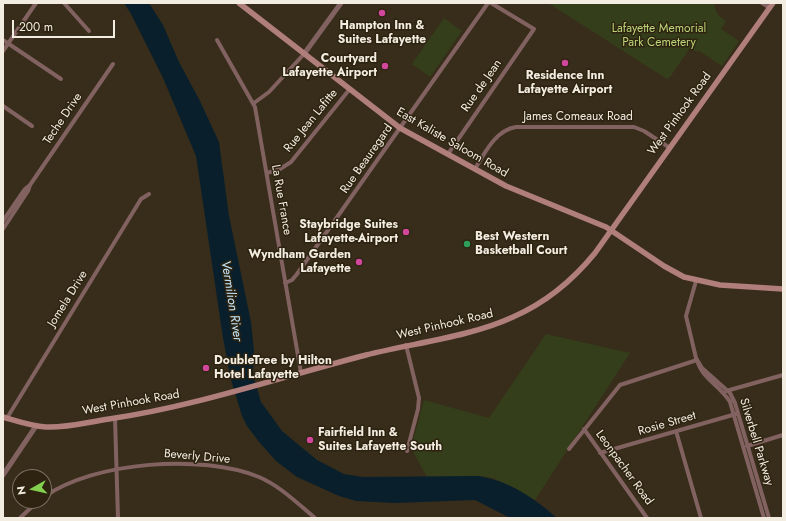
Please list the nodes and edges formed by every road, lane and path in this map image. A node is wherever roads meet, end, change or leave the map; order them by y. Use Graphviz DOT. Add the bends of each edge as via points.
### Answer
graph roads {
  1 [pos="36,3"];
  2 [pos="64,3"];
  3 [pos="239,3"];
  4 [pos="341,3"];
  5 [pos="488,3"];
  6 [pos="492,3"];
  7 [pos="762,3"];
  8 [pos="773,3"];
  9 [pos="770,8"];
  10 [pos="89,31"];
  11 [pos="3,40"];
  12 [pos="217,40"];
  13 [pos="8,43"];
  14 [pos="3,51"];
  15 [pos="304,54"];
  16 [pos="113,64"];
  17 [pos="61,79"];
  18 [pos="349,90"];
  19 [pos="254,103"];
  20 [pos="3,106"];
  21 [pos="32,126"];
  22 [pos="400,128"];
  23 [pos="670,148"];
  24 [pos="448,154"];
  25 [pos="475,169"];
  26 [pos="266,173"];
  27 [pos="30,185"];
  28 [pos="149,194"];
  29 [pos="3,221"];
  30 [pos="3,228"];
  31 [pos="612,230"];
  32 [pos="696,281"];
  33 [pos="285,283"];
  34 [pos="783,289"];
  35 [pos="406,345"];
  36 [pos="697,360"];
  37 [pos="300,373"];
  38 [pos="783,375"];
  39 [pos="725,391"];
  40 [pos="737,414"];
  41 [pos="5,418"];
  42 [pos="115,418"];
  43 [pos="36,426"];
  44 [pos="584,430"];
  45 [pos="676,431"];
  46 [pos="783,436"];
  47 [pos="746,446"];
  48 [pos="569,449"];
  49 [pos="407,452"];
  50 [pos="600,453"];
  51 [pos="116,470"];
  52 [pos="3,475"];
  53 [pos="52,493"];
  54 [pos="30,509"];
  55 [pos="20,518"];
  56 [pos="118,518"];
  57 [pos="315,518"];
  58 [pos="647,518"];
  59 [pos="701,518"];
  60 [pos="764,518"];
  61 [pos="768,518"];
  1 -- 13 [label="street"];
  2 -- 10 [label="street"];
  3 -- 15 [label="main road, East Kaliste Saloom Road"];
  4 -- 15 [label="street"];
  5 -- 22 [label="street, Rue Beauregard"];
  6 -- 24 [label="street, Rue de Jean" via="534,29"];
  7 -- 9 [label="street"];
  8 -- 9 [label="main road, West Pinhook Road"];
  9 -- 23 [label="main road, West Pinhook Road"];
  11 -- 13 [label="street"];
  12 -- 19 [label="street, La Rue France"];
  13 -- 14 [label="street"];
  13 -- 17 [label="street"];
  15 -- 18 [label="main road, East Kaliste Saloom Road"];
  15 -- 19 [label="street" via="269,92"];
  16 -- 27 [label="street, Teche Drive"];
  18 -- 22 [label="main road, East Kaliste Saloom Road"];
  18 -- 26 [label="street, Rue Jean Lafitte" via="291,162"];
  19 -- 26 [label="street, La Rue France"];
  20 -- 21 [label="street"];
  22 -- 24 [label="main road, East Kaliste Saloom Road"];
  22 -- 33 [label="street, Rue Beauregard" via="297,274"];
  23 -- 25 [label="street, James Comeaux Road" via="634,126 516,127 499,135"];
  23 -- 31 [label="main road, West Pinhook Road"];
  24 -- 25 [label="main road, East Kaliste Saloom Road"];
  25 -- 31 [label="main road, East Kaliste Saloom Road" via="517,192"];
  26 -- 33 [label="street, La Rue France"];
  27 -- 29 [label="street, Teche Drive"];
  27 -- 30 [label="street, Teche Drive" via="28,192"];
  28 -- 41 [label="street, Jomela Drive" via="141,199"];
  31 -- 32 [label="main road, East Kaliste Saloom Road" via="668,270"];
  31 -- 35 [label="main road, West Pinhook Road" via="590,260 574,276 553,294 530,308 503,322"];
  32 -- 34 [label="main road, East Kaliste Saloom Road" via="727,286"];
  32 -- 36 [label="street" via="686,316"];
  33 -- 37 [label="street, La Rue France"];
  35 -- 37 [label="main road, West Pinhook Road"];
  35 -- 49 [label="street" via="419,398"];
  36 -- 39 [label="street, Silverbell Parkway"];
  36 -- 44 [label="street, Leonpacher Road" via="620,385"];
  37 -- 42 [label="main road, West Pinhook Road" via="190,404"];
  38 -- 39 [label="street"];
  39 -- 40 [label="street, Silverbell Parkway" via="733,398"];
  40 -- 45 [label="street, Rosie Street"];
  40 -- 47 [label="street, Silverbell Parkway"];
  41 -- 43 [label="main road, West Pinhook Road"];
  42 -- 43 [label="main road, West Pinhook Road" via="62,426"];
  42 -- 51 [label="street"];
  43 -- 52 [label="street"];
  44 -- 48 [label="street, Leonpacher Road"];
  44 -- 50 [label="street, Leonpacher Road"];
  45 -- 50 [label="street, Rosie Street"];
  45 -- 59 [label="street"];
  46 -- 47 [label="street"];
  47 -- 60 [label="street, Silverbell Parkway"];
  47 -- 61 [label="street, Silverbell Parkway"];
  50 -- 58 [label="street, Leonpacher Road"];
  51 -- 53 [label="street, Beverly Drive" via="74,482"];
  51 -- 56 [label="street"];
  51 -- 57 [label="street, Beverly Drive" via="154,464 177,464 240,471 280,488"];
  54 -- 55 [label="street"];
}
